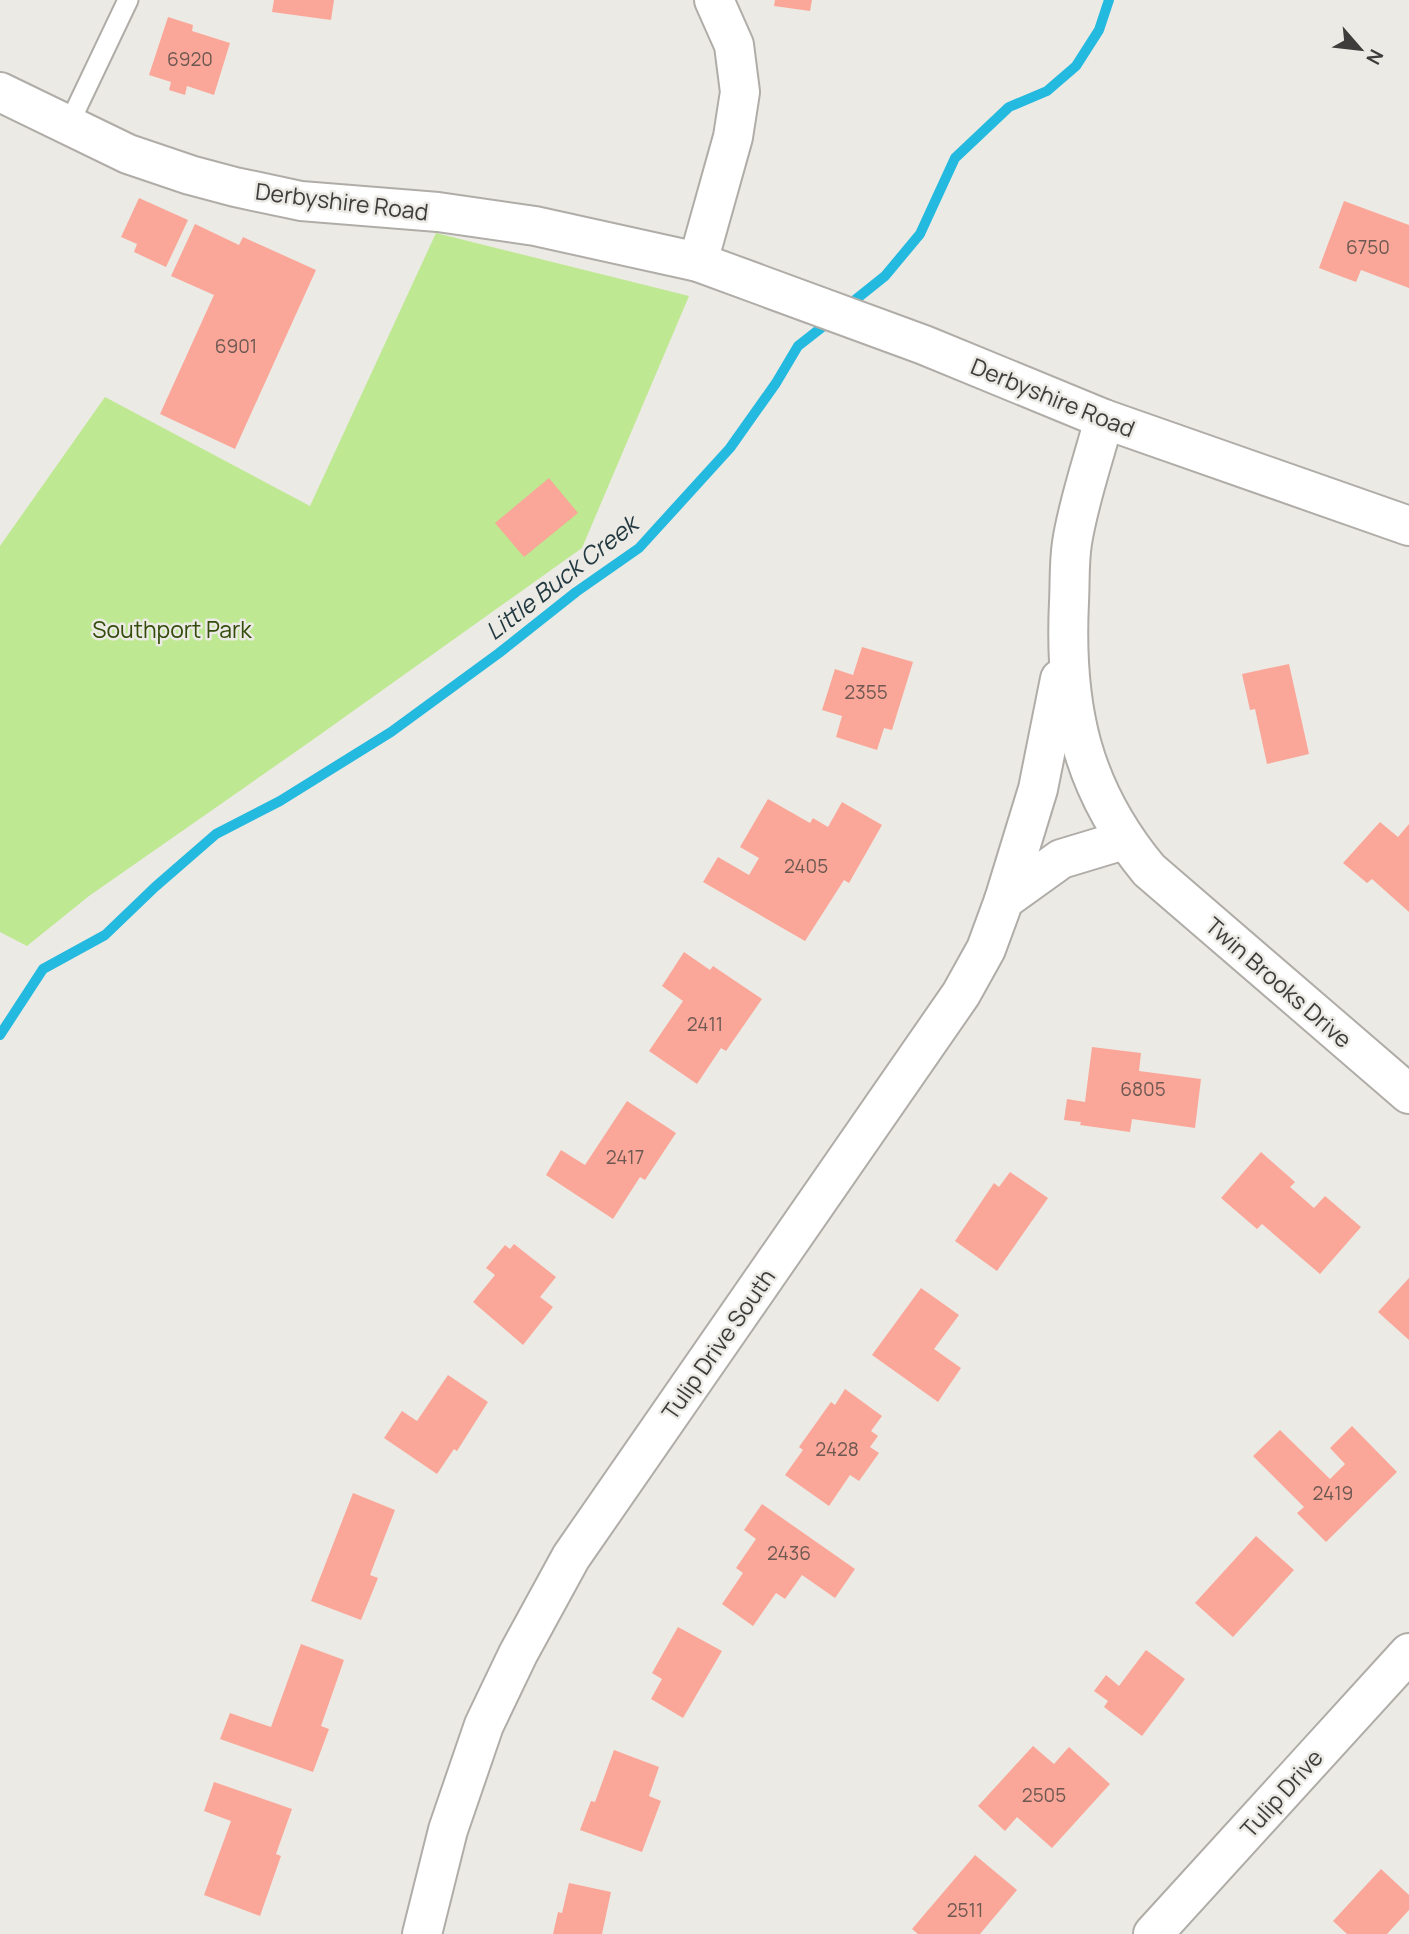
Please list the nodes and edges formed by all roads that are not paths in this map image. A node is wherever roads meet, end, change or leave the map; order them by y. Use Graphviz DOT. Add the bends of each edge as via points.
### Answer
graph roads {
  1 [pos="128,0"];
  2 [pos="714,0"];
  3 [pos="0,92"];
  4 [pos="68,126"];
  5 [pos="698,262"];
  6 [pos="1104,419"];
  7 [pos="1409,526"];
  8 [pos="1067,646"];
  9 [pos="1124,840"];
  10 [pos="1004,900"];
  11 [pos="1409,1094"];
  12 [pos="1409,1653"];
  13 [pos="422,1934"];
  14 [pos="1153,1934"];
  1 -- 4 [label="lane"];
  2 -- 5 [label="street" via="732,38 740,92 733,137"];
  3 -- 4 [label="street, Derbyshire Road"];
  4 -- 5 [label="street, Derbyshire Road" via="128,154 235,187 301,201 514,223"];
  5 -- 6 [label="street, Derbyshire Road" via="923,345"];
  6 -- 7 [label="street, Derbyshire Road"];
  6 -- 8 [label="street" via="1072,543"];
  8 -- 9 [label="street" via="1077,732"];
  8 -- 10 [label="street, Tulip Drive South" via="1038,789"];
  9 -- 10 [label="street" via="1061,859"];
  9 -- 11 [label="street, Twin Brooks Drive" via="1149,870"];
  10 -- 13 [label="street, Tulip Drive South" via="986,949 961,994 571,1557 484,1725 448,1830"];
  12 -- 14 [label="street, Tulip Drive"];
}
